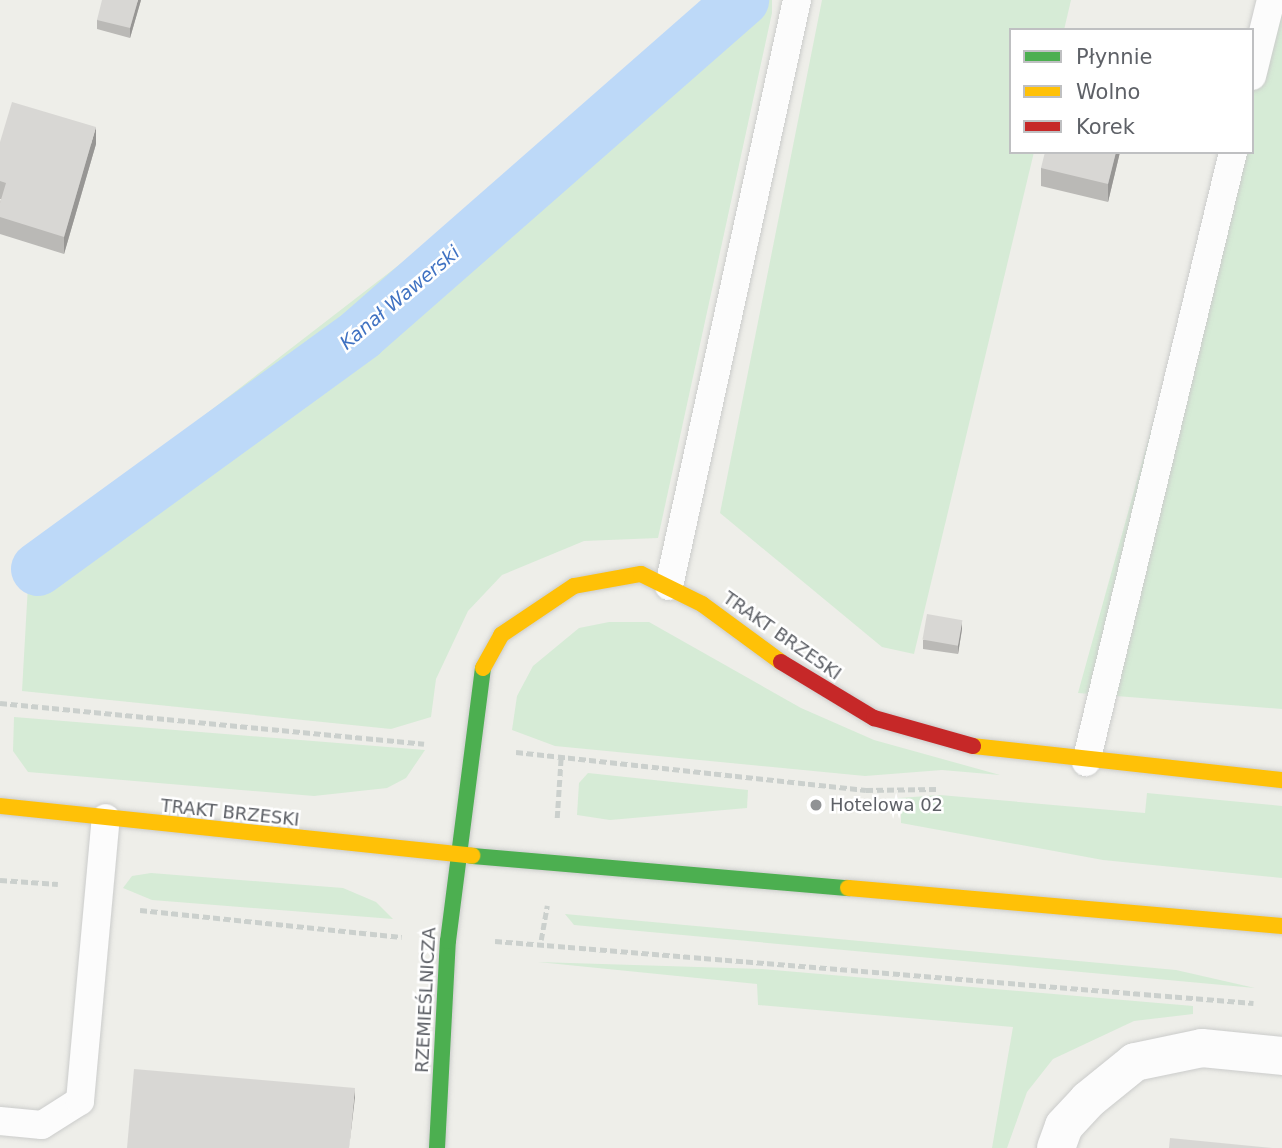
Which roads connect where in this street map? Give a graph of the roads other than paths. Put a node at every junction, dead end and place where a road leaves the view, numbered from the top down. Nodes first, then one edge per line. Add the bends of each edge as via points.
1 (797, 0) edge
2 (1271, 0) edge
3 (1254, 68) edge
4 (1233, 154) edge
5 (670, 586) junction
6 (1086, 762) junction
7 (1282, 780) edge
8 (0, 806) edge
9 (106, 818) junction
10 (456, 854) junction
11 (1282, 926) edge
12 (1282, 1056) edge
13 (0, 1121) edge
14 (437, 1148) edge
15 (1056, 1148) edge

1 - 5 lane
2 - 3 lane
4 - 6 lane
5 - 6 street, TRAKT BRZESKI via 812,684 874,718 956,744
5 - 10 street, TRAKT BRZESKI via 641,574 609,576 540,604 501,635 480,673
6 - 7 street, TRAKT BRZESKI
8 - 9 street, TRAKT BRZESKI
9 - 10 street, TRAKT BRZESKI
9 - 13 lane via 80,1101 42,1125
10 - 11 street, TRAKT BRZESKI
10 - 14 street, RZEMIEŚLNICZA
12 - 15 street via 1202,1048 1135,1062 1064,1126

